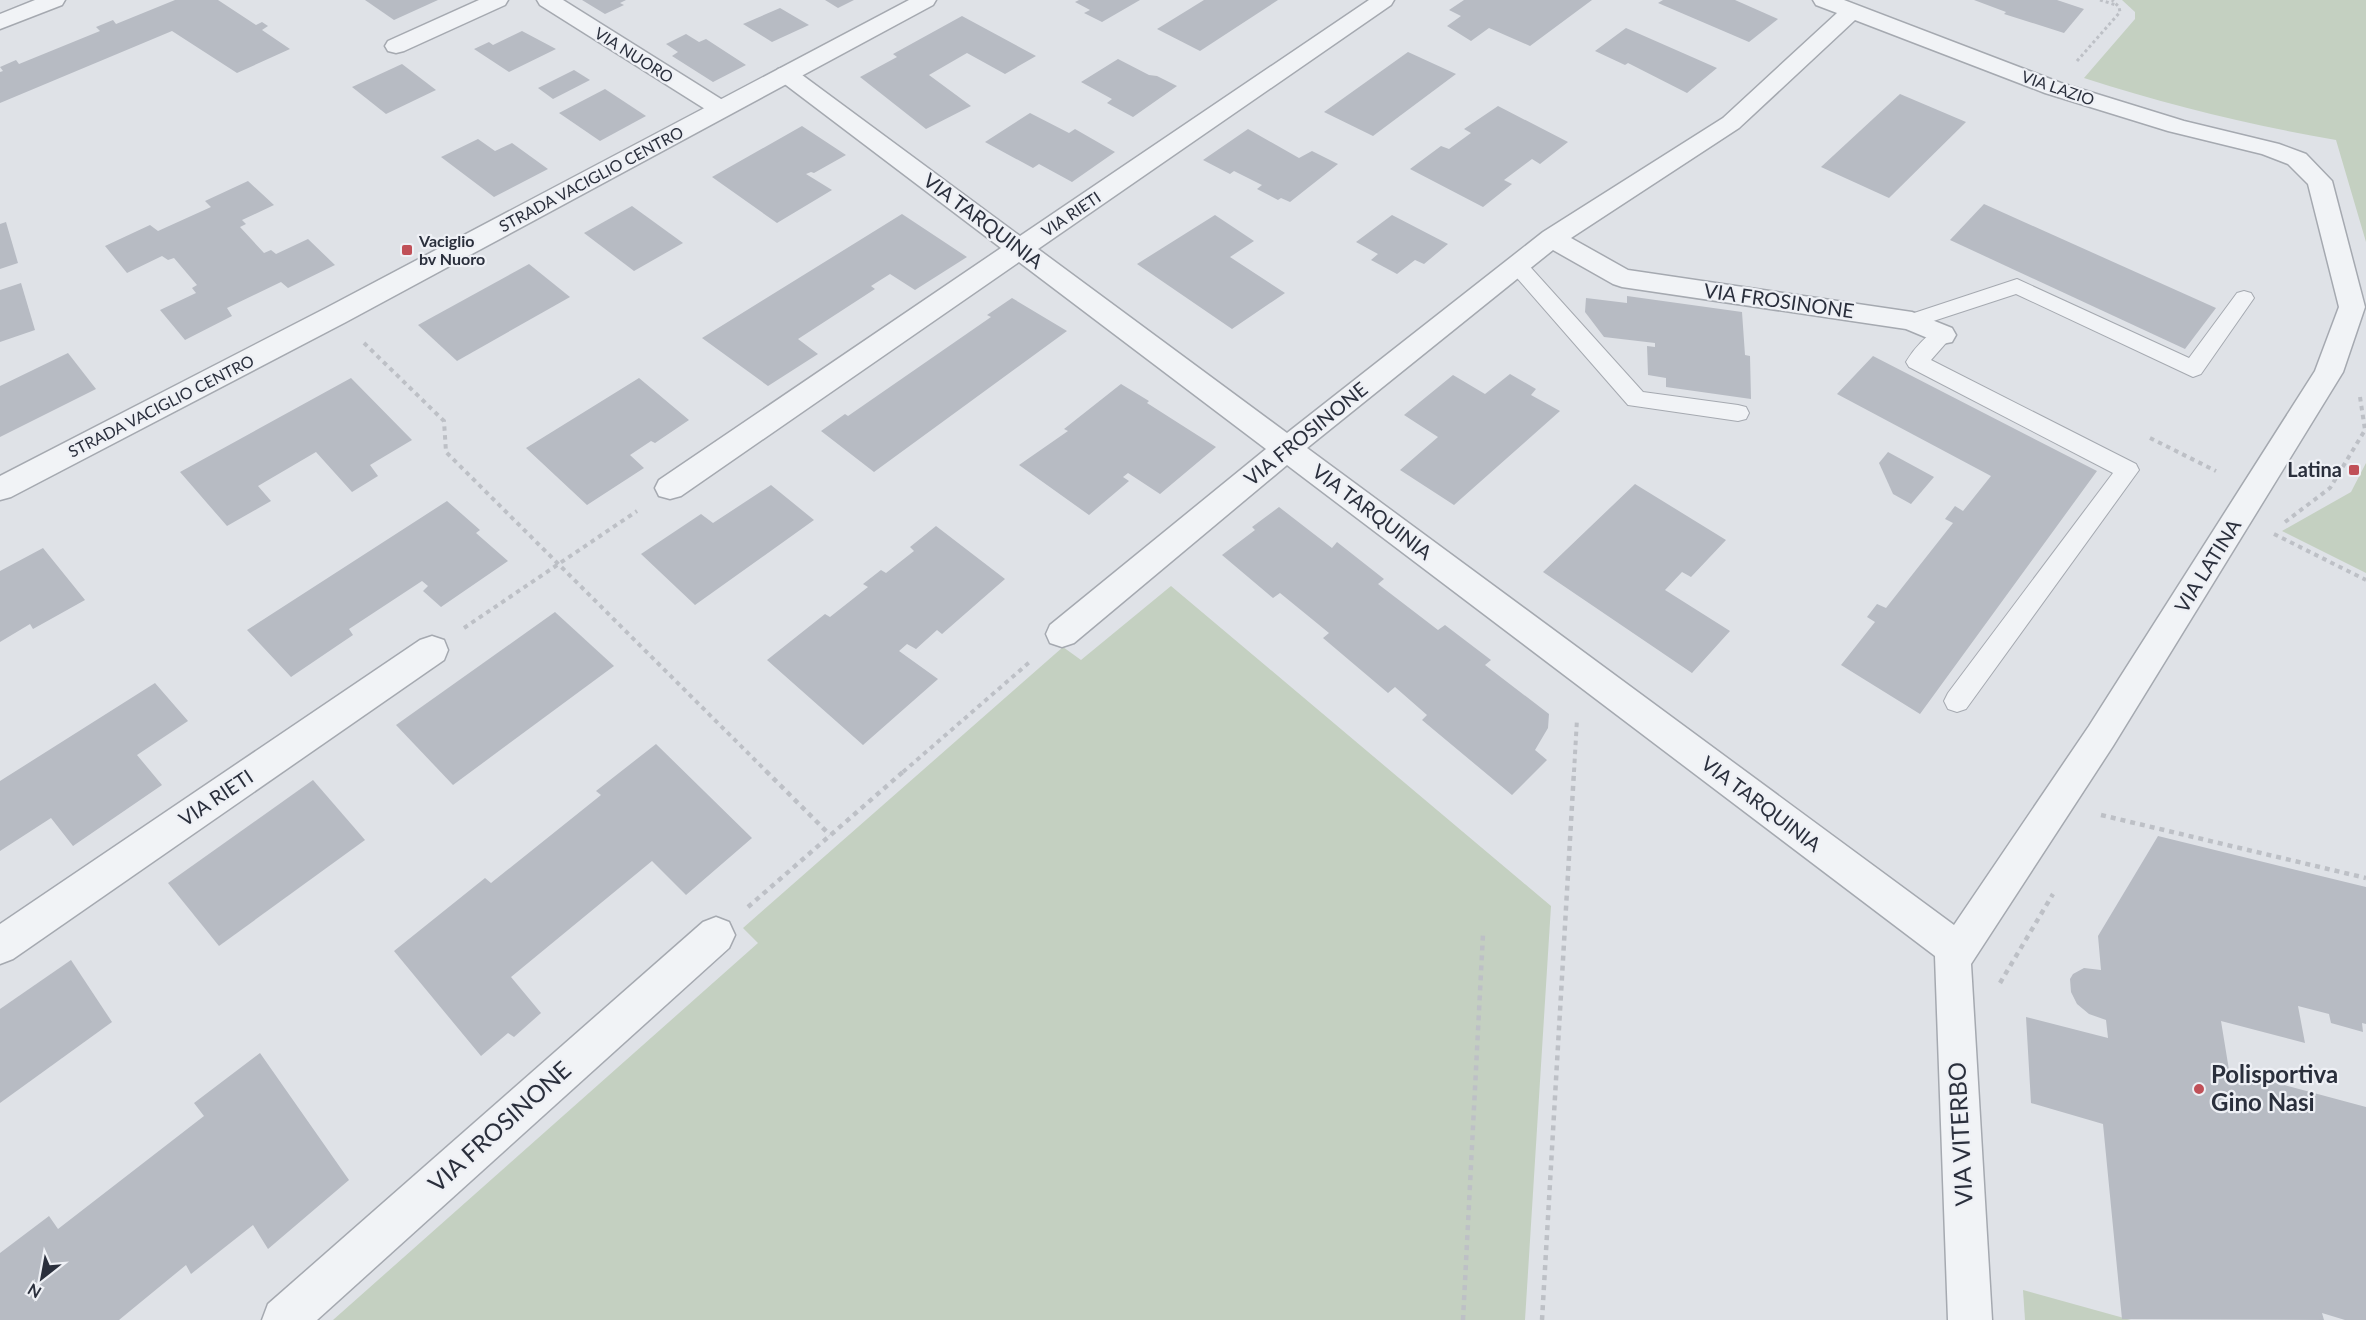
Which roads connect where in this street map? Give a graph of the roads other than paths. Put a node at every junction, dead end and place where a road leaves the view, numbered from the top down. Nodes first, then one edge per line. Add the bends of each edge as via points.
1 (54, 0) edge
2 (497, 0) edge
3 (548, 0) edge
4 (925, 0) edge
5 (1383, 0) edge
6 (1824, 0) edge
7 (1852, 11) junction
8 (0, 21) edge
9 (396, 46) dead end
10 (786, 74) junction
11 (721, 110) junction
12 (2297, 159) joint
13 (1552, 238) junction
14 (1020, 249) junction
15 (1517, 266) junction
16 (2244, 298) dead end
17 (1912, 321) junction
18 (1942, 335) joint
19 (1738, 413) dead end
20 (1287, 448) junction
21 (669, 488) road end
22 (0, 489) edge
23 (1062, 634) road end
24 (432, 650) road end
25 (1957, 701) dead end
26 (716, 935) road end
27 (0, 946) edge
28 (1958, 951) junction
29 (284, 1320) edge
30 (1970, 1320) edge

1 - 8 street
2 - 9 street
3 - 11 street, VIA NUORO
4 - 10 street, STRADA VACIGLIO CENTRO
5 - 14 street, VIA RIETI
6 - 7 street, VIA LAZIO
7 - 12 street, VIA LAZIO via 2053,88 2176,126 2270,148
7 - 13 street, VIA FROSINONE via 1731,123
10 - 11 street, STRADA VACIGLIO CENTRO
10 - 14 street, VIA TARQUINIA
11 - 22 street, STRADA VACIGLIO CENTRO
12 - 28 street, VIA LATINA via 2320,182 2352,307 2329,372 2101,736
13 - 15 street, VIA FROSINONE
13 - 17 street, VIA FROSINONE via 1622,278
14 - 20 street, VIA TARQUINIA
14 - 21 street, VIA RIETI
15 - 19 lane via 1636,399
15 - 20 street, VIA FROSINONE
16 - 17 lane via 2193,369 2017,286
17 - 18 street, VIA FROSINONE
18 - 25 lane via 1917,362 2128,470
20 - 23 street, VIA FROSINONE
20 - 28 street, VIA TARQUINIA
24 - 27 street, VIA RIETI
26 - 29 street, VIA FROSINONE
28 - 30 street, VIA VITERBO via 1952,960

